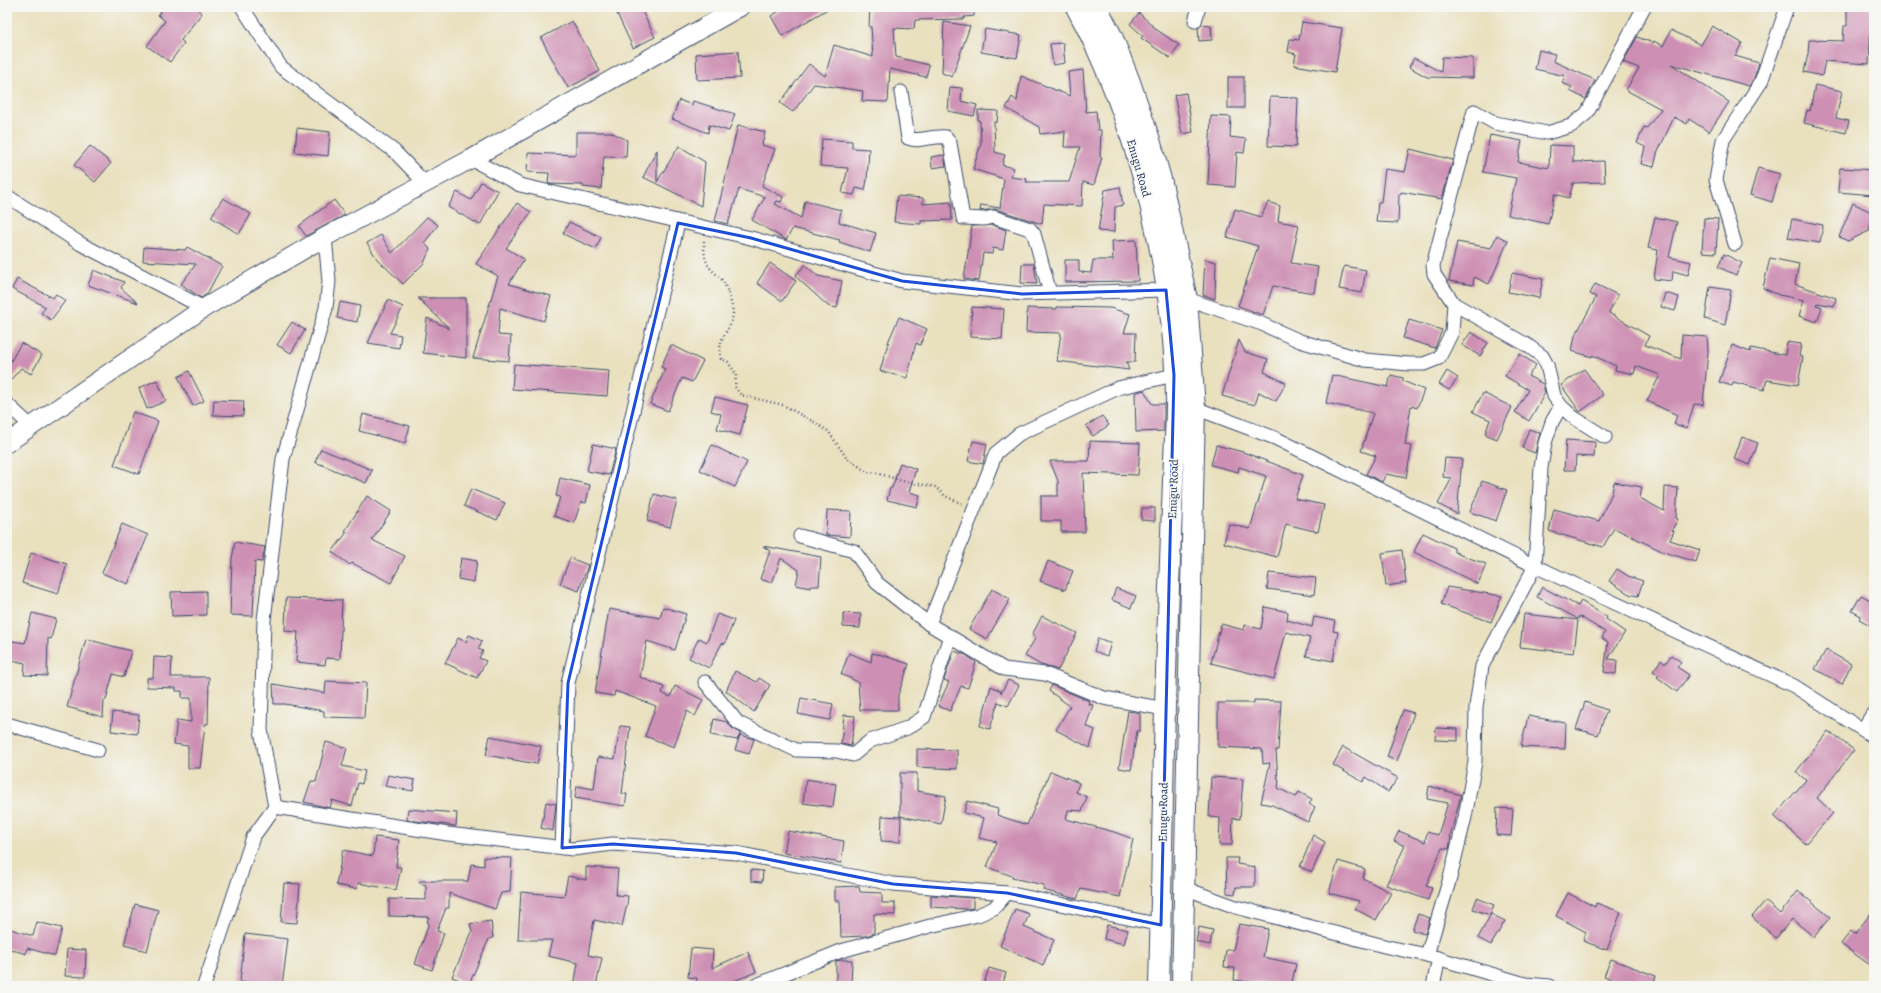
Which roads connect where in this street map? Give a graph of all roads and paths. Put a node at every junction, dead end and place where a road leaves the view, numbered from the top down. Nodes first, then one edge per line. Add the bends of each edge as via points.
1 (242, 7) edge
2 (740, 7) edge
3 (1076, 7) edge
4 (1097, 7) edge
5 (1199, 7) edge
6 (1644, 7) edge
7 (1787, 7) edge
8 (1195, 21) dead end
9 (901, 92) dead end
10 (471, 159) junction
11 (424, 183) junction
12 (7, 196) edge
13 (678, 222) junction
14 (704, 228) junction
15 (325, 237) junction
16 (1735, 244) dead end
17 (1166, 290) junction
18 (1050, 293) junction
19 (1187, 299) junction
20 (1454, 304) junction
21 (204, 308) junction
22 (1174, 375) junction
23 (7, 404) edge
24 (1561, 406) junction
25 (1195, 408) junction
26 (32, 427) junction
27 (1605, 437) dead end
28 (7, 443) edge
29 (973, 507) junction
30 (800, 536) dead end
31 (1535, 566) junction
32 (929, 624) junction
33 (950, 636) junction
34 (705, 682) dead end
35 (1165, 709) junction
36 (1874, 712) edge
37 (7, 724) edge
38 (1862, 729) junction
39 (1874, 737) edge
40 (98, 750) dead end
41 (275, 808) junction
42 (562, 848) junction
43 (1184, 888) junction
44 (1007, 893) junction
45 (1161, 925) junction
46 (1427, 955) junction
47 (1439, 958) junction
48 (204, 986) edge
49 (754, 986) edge
50 (1159, 986) edge
51 (1182, 986) edge
52 (1433, 986) edge
53 (1550, 986) edge

1 - 11 street via 281,67 394,151
2 - 10 street
3 - 17 main road, Enugu Road via 1095,42 1133,146 1154,222
4 - 19 main road via 1114,43 1150,140
5 - 8 street
6 - 20 street via 1587,113 1571,126 1547,134 1494,123 1474,111 1433,265 1434,274
7 - 16 street via 1761,82 1723,140 1716,180
9 - 18 street via 908,138 912,140 938,136 946,137 950,143 963,218 993,217 1030,229 1034,234
10 - 11 street
10 - 13 street via 520,185
11 - 15 street
12 - 21 street via 82,244
13 - 14 street
13 - 42 street via 568,683
14 - 18 street via 751,238 902,281 1022,294
14 - 29 path via 704,254 715,275 724,283 733,312 730,326 722,337 719,348 721,359 728,362 736,374 735,387 741,395 783,405 814,422 828,431 846,457 867,472 936,487 945,496
15 - 21 street
15 - 41 street via 329,281 326,308 283,459 264,620 261,730
17 - 18 street
17 - 22 main road, Enugu Road
19 - 20 street via 1262,324 1300,341 1365,360 1409,364 1424,364 1439,358 1452,332
19 - 25 main road
20 - 24 street via 1542,356 1547,365 1554,396
21 - 26 street
22 - 29 street via 1118,388 1019,434 996,453
22 - 35 main road, Enugu Road via 1176,402
23 - 26 street
24 - 27 street via 1573,417
24 - 31 street via 1552,422 1541,468
25 - 31 street via 1275,438
25 - 43 main road
26 - 28 street
29 - 32 street
30 - 32 street via 854,551 877,583
31 - 38 street via 1794,686
31 - 46 street via 1482,666 1476,707 1475,762 1465,817
32 - 33 street
33 - 34 street via 924,716 906,728 870,741 853,755 837,751 796,750 738,723
33 - 35 street via 1004,669 1045,674 1104,698
35 - 45 main road, Enugu Road
36 - 38 street
37 - 40 street
38 - 39 street
41 - 42 street
41 - 48 street via 253,837
42 - 44 street via 613,844 736,853 893,884
43 - 46 street via 1236,907
43 - 51 main road
44 - 45 street
44 - 49 street via 994,908 978,915 840,951
45 - 50 main road, Enugu Road
46 - 47 street
47 - 52 street
47 - 53 street via 1525,984

